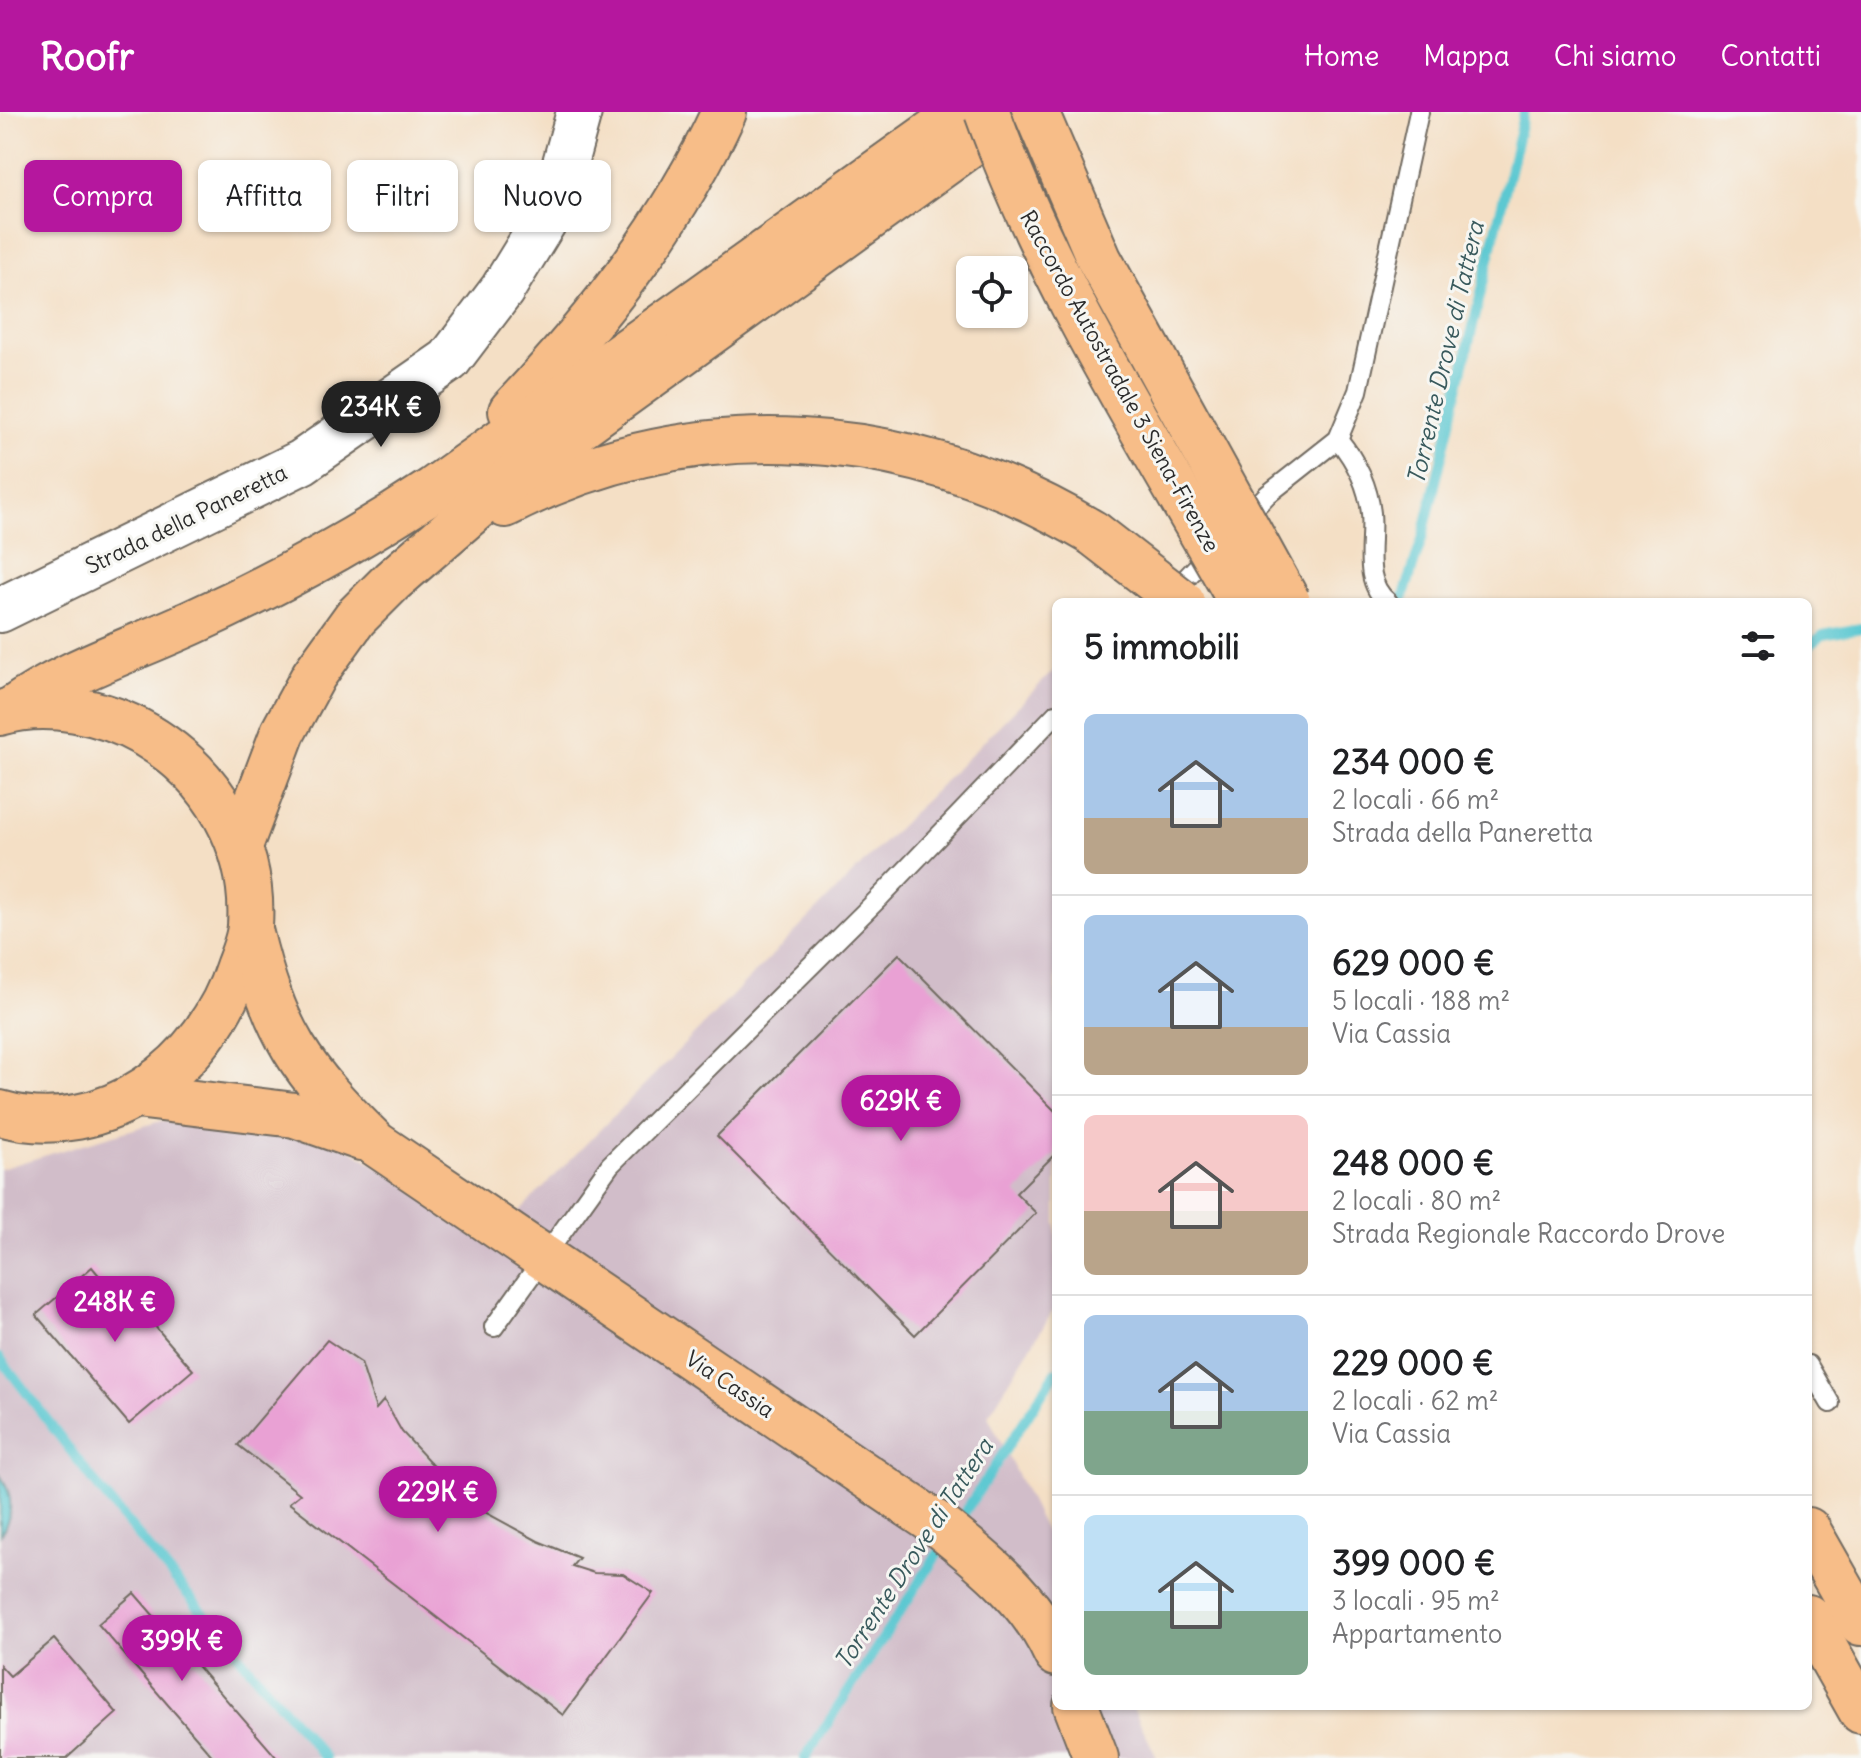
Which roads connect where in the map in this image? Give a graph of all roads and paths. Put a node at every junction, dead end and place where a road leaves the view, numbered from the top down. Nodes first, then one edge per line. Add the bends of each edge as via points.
1 (579, 112) edge
2 (724, 112) edge
3 (961, 112) edge
4 (987, 112) edge
5 (1016, 112) edge
6 (1036, 112) edge
7 (1419, 112) edge
8 (1338, 439) junction
9 (434, 489) junction
10 (446, 536) junction
11 (1167, 598) edge
12 (1177, 598) edge
13 (1239, 598) edge
14 (1286, 598) edge
15 (1384, 598) edge
16 (0, 610) edge
17 (5, 711) edge
18 (1052, 718) edge
19 (240, 846) junction
20 (250, 930) junction
21 (136, 1096) junction
22 (0, 1113) edge
23 (63, 1119) junction
24 (376, 1144) junction
25 (0, 1145) edge
26 (545, 1259) junction
27 (494, 1327) dead end
28 (1812, 1372) edge
29 (1830, 1403) dead end
30 (1812, 1537) edge
31 (1861, 1623) edge
32 (1812, 1624) edge
33 (1052, 1647) edge
34 (1078, 1710) edge
35 (1861, 1711) edge
36 (1096, 1758) edge

1 - 16 street, Strada della Paneretta via 553,207 502,290 449,360 302,462
2 - 9 main road via 673,208 616,292
3 - 9 main road
4 - 13 main road, Raccordo Autostradale 3 Siena-Firenze, bridge via 1061,283
5 - 10 main road via 520,470
6 - 14 main road, Raccordo Autostradale 3 Siena-Firenze, bridge via 1099,259
7 - 8 lane via 1358,391
8 - 11 lane via 1267,495
8 - 15 lane via 1357,462 1371,512 1370,567
9 - 17 main road via 283,580 52,683
10 - 12 main road, bridge via 593,468 694,446 763,438 853,444 941,463 1045,504 1093,533
10 - 19 main road via 371,601 321,665 283,732
17 - 19 main road, Via Cassia via 68,708 125,722 174,752 214,794
18 - 26 lane via 616,1159
19 - 20 main road, Via Cassia via 250,887
20 - 21 main road, Via Cassia via 229,998 196,1048
20 - 24 main road, Via Cassia via 284,1035 327,1096
21 - 23 main road, Via Cassia via 109,1109
21 - 24 main road, Via Cassia via 295,1115
22 - 23 main road, Via Cassia
23 - 25 main road
24 - 26 main road, Via Cassia
26 - 27 lane
26 - 33 main road, Via Cassia via 940,1526 1006,1582 1034,1613
28 - 29 lane
30 - 31 main road
32 - 35 main road
34 - 36 main road

